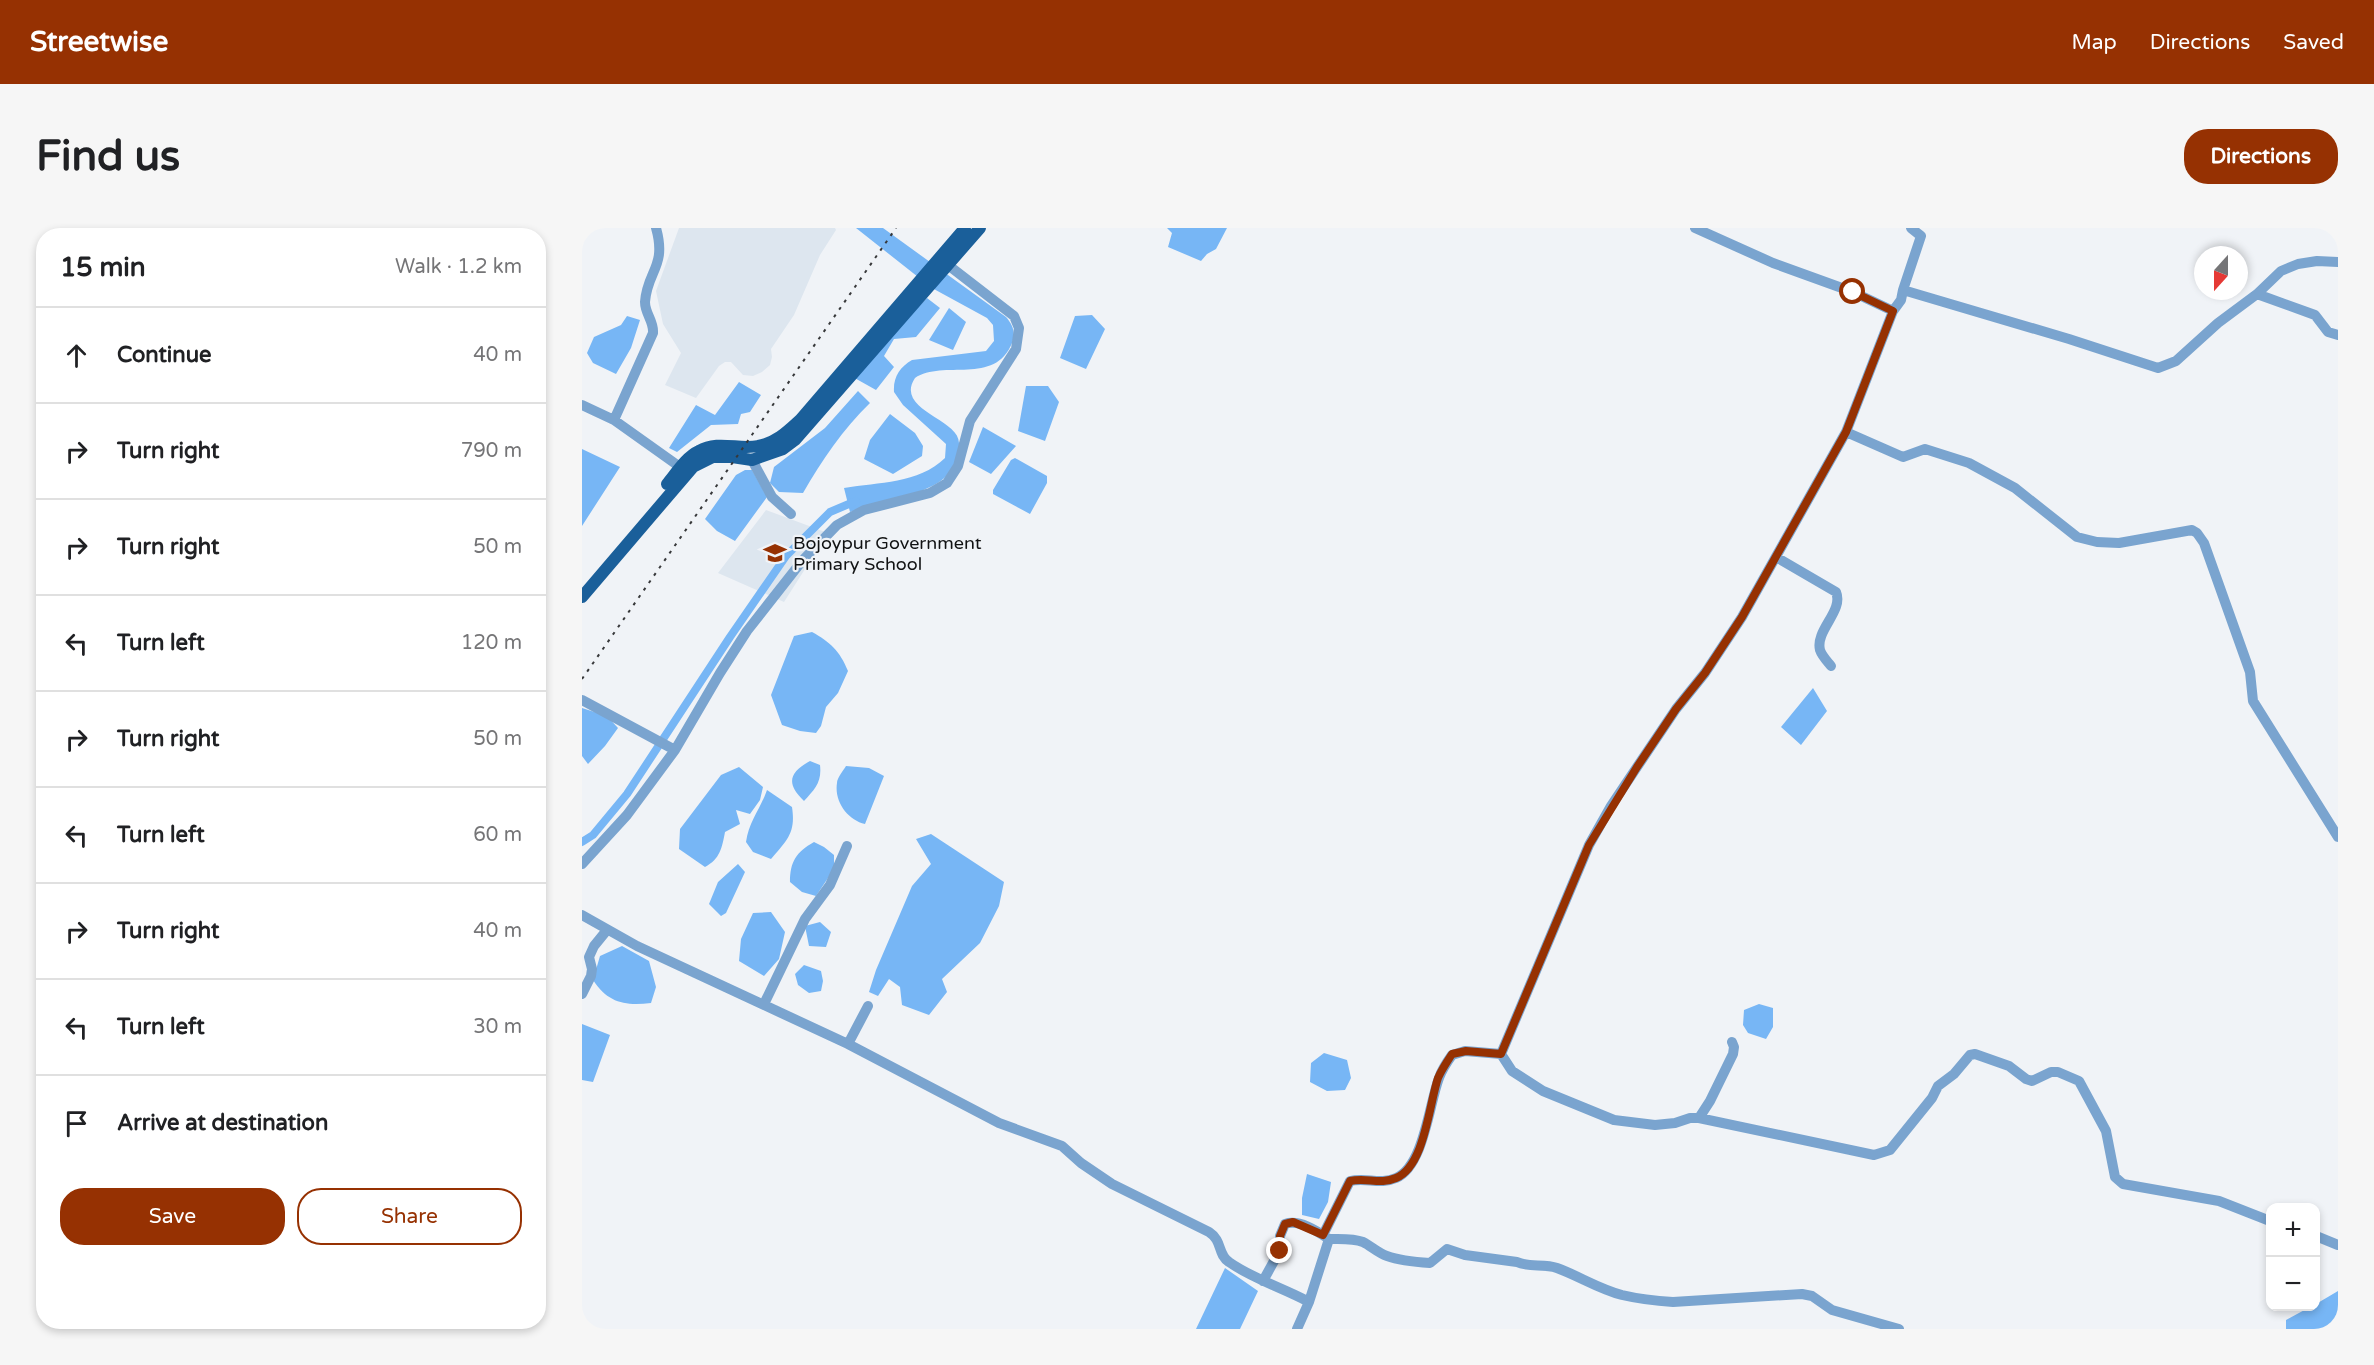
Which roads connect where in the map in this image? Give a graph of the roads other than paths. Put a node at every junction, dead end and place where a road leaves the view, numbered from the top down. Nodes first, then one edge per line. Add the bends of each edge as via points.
1 (656, 228) edge
2 (965, 228) edge
3 (980, 228) edge
4 (1695, 228) edge
5 (1911, 228) edge
6 (944, 261) junction
7 (2338, 262) edge
8 (1903, 290) junction
9 (2257, 294) junction
10 (1893, 311) junction
11 (2338, 335) edge
12 (860, 358) junction
13 (582, 405) edge
14 (614, 420) junction
15 (1846, 432) junction
16 (752, 460) junction
17 (680, 468) junction
18 (791, 514) dead end
19 (1776, 556) junction
20 (582, 586) edge
21 (582, 597) edge
22 (1831, 666) dead end
23 (582, 700) edge
24 (673, 750) junction
25 (2338, 837) edge
26 (847, 846) dead end
27 (582, 864) edge
28 (582, 915) edge
29 (607, 930) junction
30 (582, 994) edge
31 (764, 1004) junction
32 (868, 1006) dead end
33 (1732, 1042) dead end
34 (848, 1044) junction
35 (1501, 1054) junction
36 (1699, 1118) junction
37 (2266, 1219) edge
38 (1326, 1237) junction
39 (2320, 1238) edge
40 (2338, 1245) edge
41 (1263, 1281) junction
42 (1309, 1302) junction
43 (1297, 1329) edge
44 (1899, 1329) edge

1 - 14 street via 660,256 645,304 653,321 653,333
2 - 6 main road
3 - 6 main road
4 - 10 street
5 - 8 street via 1921,236
6 - 12 main road
6 - 24 street via 1014,316 1019,328 1016,349 970,421 958,466 947,483 930,493 864,510 837,525 801,561 747,631
7 - 9 street via 2298,264 2281,271
8 - 9 street via 2158,368 2176,361
8 - 10 street
9 - 11 street via 2315,315 2328,332
10 - 15 street
12 - 16 main road via 795,440 783,449
12 - 17 main road via 780,437 756,447 712,446 698,451
13 - 14 street
14 - 17 street
15 - 19 street
15 - 25 street via 1903,457 1925,449 1970,463 2015,488 2077,537 2119,543 2185,530 2197,533 2250,672 2253,701
16 - 18 street via 772,497
16 - 21 main road via 713,456 693,467
17 - 20 main road
19 - 22 street via 1836,592 1838,601 1820,648
19 - 35 street via 1742,617 1611,806 1589,845
23 - 24 street
24 - 27 street via 627,815
26 - 31 street via 830,885 805,919
28 - 29 street
29 - 30 street via 589,957 591,976
29 - 31 street
31 - 34 street
32 - 34 street
33 - 36 street via 1733,1054
34 - 41 street via 999,1123 1062,1146 1112,1184 1209,1232 1219,1241 1222,1256
35 - 36 street via 1512,1071 1543,1091 1614,1120 1655,1125
35 - 38 street via 1452,1054 1437,1081 1424,1135 1409,1167 1404,1174 1380,1183 1350,1181
36 - 37 street via 1881,1154 1890,1150 1938,1086 1975,1054 2009,1066 2032,1081 2051,1072 2079,1081 2106,1131 2115,1177 2123,1184 2219,1201
38 - 41 street via 1293,1222 1285,1224 1280,1251
38 - 42 street
38 - 44 street via 1358,1241 1382,1254 1409,1261 1430,1263 1447,1250 1522,1264 1536,1263 1556,1267 1622,1295 1653,1300 1802,1294 1832,1310
39 - 40 street
41 - 42 street
42 - 43 street

